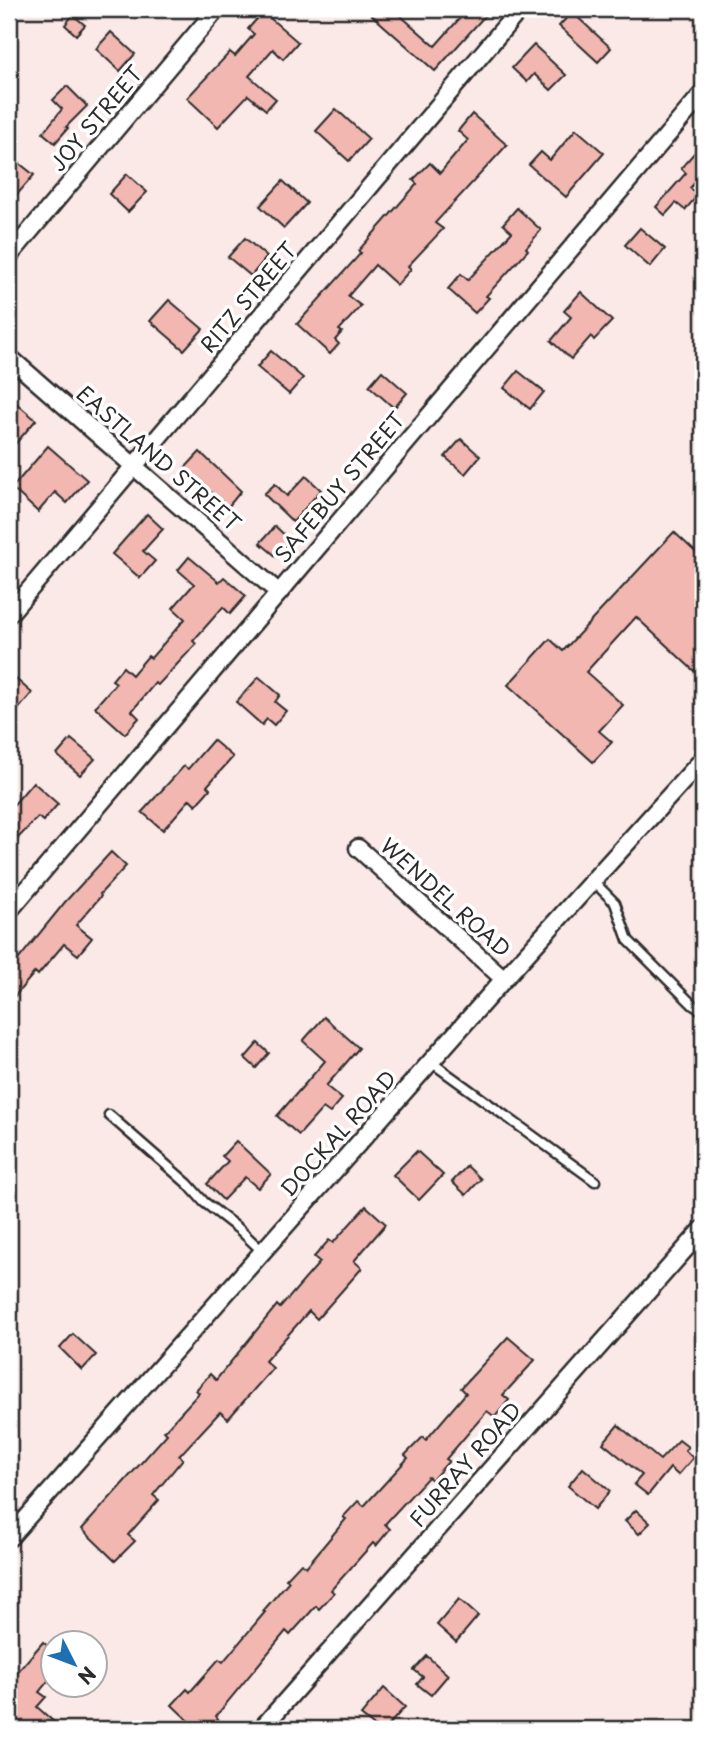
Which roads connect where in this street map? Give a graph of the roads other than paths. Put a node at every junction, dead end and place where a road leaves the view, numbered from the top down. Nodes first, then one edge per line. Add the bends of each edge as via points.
1 (217, 9) edge
2 (520, 9) edge
3 (703, 93) edge
4 (9, 256) edge
5 (9, 357) edge
6 (134, 468) junction
7 (279, 593) junction
8 (9, 614) edge
9 (703, 760) edge
10 (358, 848) dead end
11 (593, 881) junction
12 (9, 911) edge
13 (504, 979) junction
14 (703, 1011) edge
15 (431, 1062) junction
16 (109, 1115) dead end
17 (595, 1181) dead end
18 (703, 1229) edge
19 (262, 1252) junction
20 (9, 1538) edge
21 (261, 1729) edge

1 - 4 street, JOY STREET
2 - 6 street, RITZ STREET
3 - 7 street, SAFEBUY STREET
5 - 6 street, EASTLAND STREET
6 - 7 street, EASTLAND STREET
6 - 8 street, RITZ STREET
7 - 12 street, SAFEBUY STREET
9 - 11 street, DOCKAL ROAD
10 - 13 street, WENDEL ROAD
11 - 13 street, DOCKAL ROAD
11 - 14 lane via 615,903 628,940
13 - 15 street, DOCKAL ROAD
15 - 17 lane
15 - 19 street, DOCKAL ROAD
16 - 19 lane
18 - 21 street, FURRAY ROAD
19 - 20 street, DOCKAL ROAD

